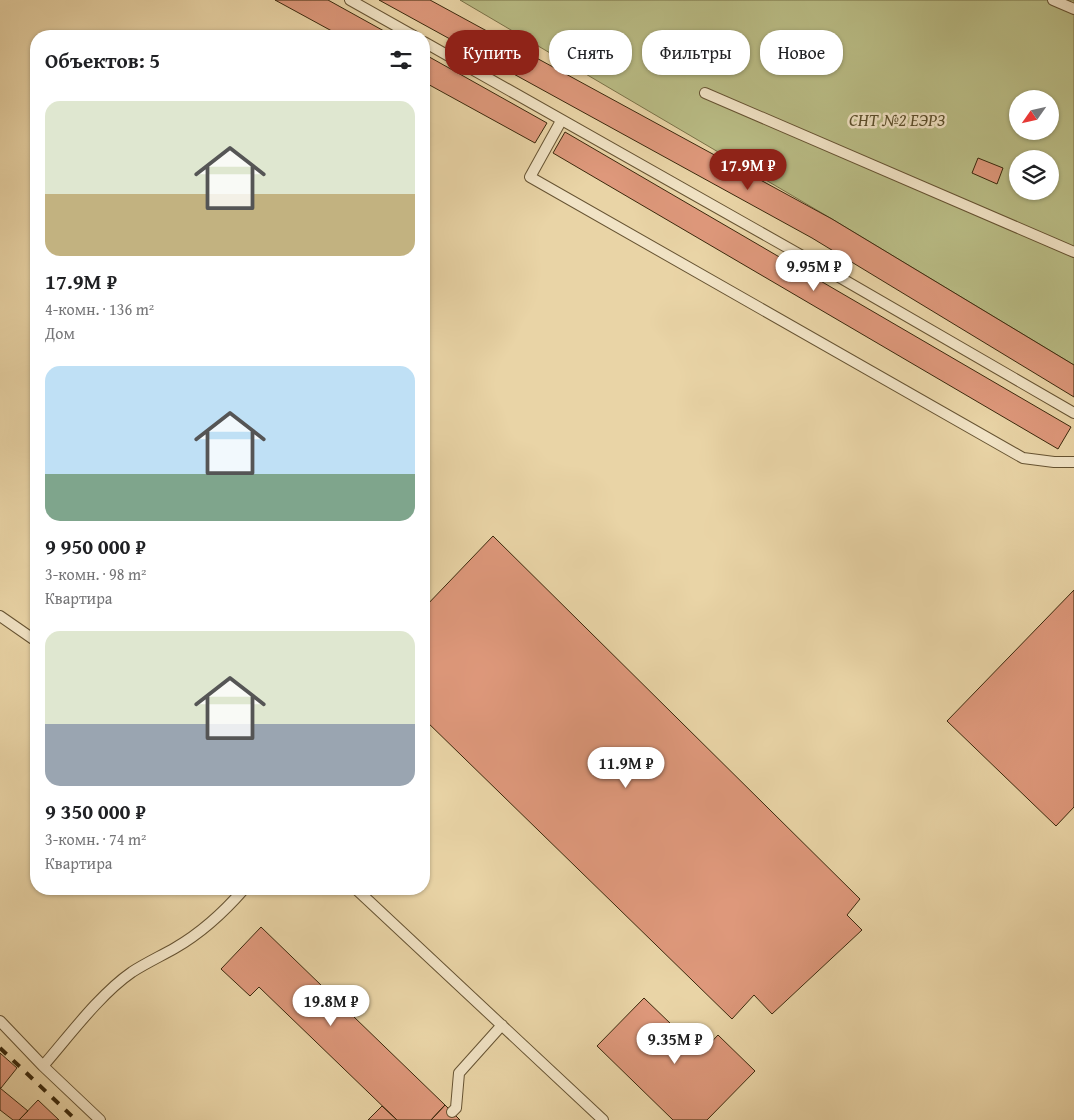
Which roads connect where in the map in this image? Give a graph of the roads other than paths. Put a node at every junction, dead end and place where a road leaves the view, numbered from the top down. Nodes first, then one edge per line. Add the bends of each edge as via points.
1 (350, 0) edge
2 (1053, 0) edge
3 (1074, 9) edge
4 (403, 30) edge
5 (430, 45) edge
6 (705, 93) dead end
7 (561, 121) junction
8 (1074, 252) edge
9 (1074, 413) edge
10 (1074, 462) edge
11 (0, 616) edge
12 (30, 637) edge
13 (239, 895) edge
14 (362, 895) edge
15 (0, 1021) edge
16 (502, 1025) junction
17 (43, 1066) junction
18 (452, 1112) dead end
19 (100, 1120) edge
20 (603, 1120) edge

1 - 4 lane
2 - 3 lane
5 - 7 lane
6 - 8 lane
7 - 9 lane
7 - 10 lane via 530,177 1022,458
11 - 12 lane
13 - 17 lane via 200,931 131,973 109,992
14 - 16 lane
15 - 17 lane
16 - 18 lane via 459,1072 456,1108
16 - 20 lane
17 - 19 lane

